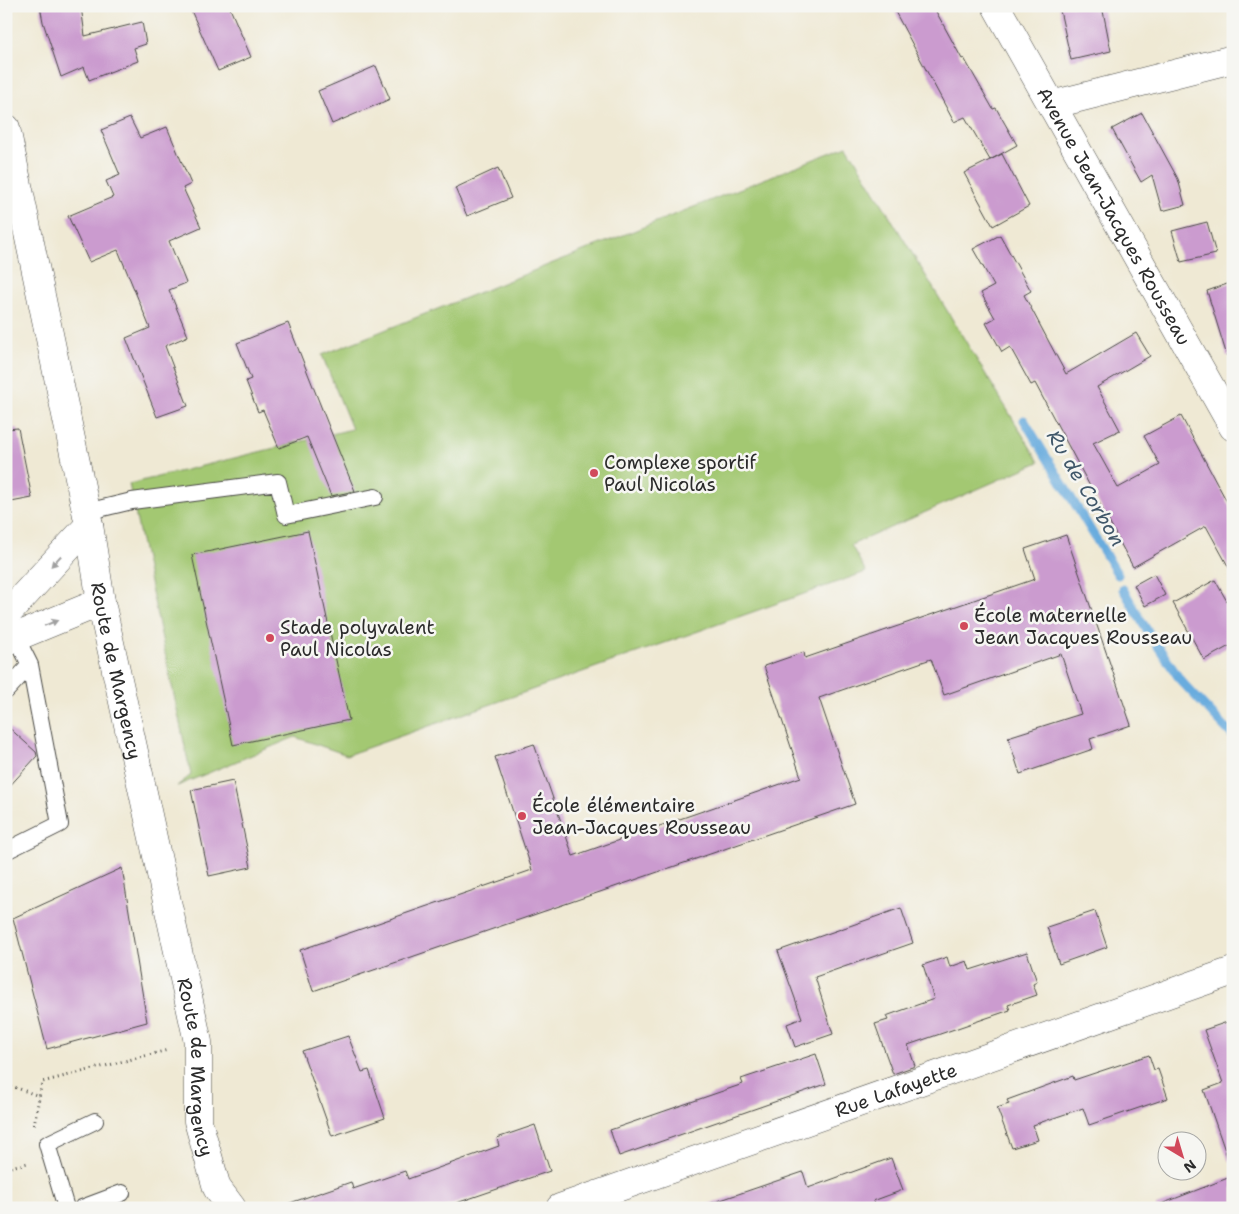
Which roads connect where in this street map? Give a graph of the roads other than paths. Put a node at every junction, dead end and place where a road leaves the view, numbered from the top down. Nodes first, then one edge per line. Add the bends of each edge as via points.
1 (996, 6) edge
2 (1233, 59) edge
3 (1051, 105) junction
4 (6, 128) edge
5 (6, 132) edge
6 (1233, 427) edge
7 (376, 497) dead end
8 (87, 519) junction
9 (101, 602) junction
10 (10, 631) edge
11 (30, 665) junction
12 (6, 691) edge
13 (6, 851) edge
14 (1233, 971) edge
15 (95, 1121) dead end
16 (122, 1193) dead end
17 (66, 1208) edge
18 (82, 1208) edge
19 (232, 1208) edge
20 (560, 1208) edge

1 - 3 street, Avenue Jean-Jacques Rousseau
2 - 3 street
3 - 6 street, Avenue Jean-Jacques Rousseau
4 - 5 street, Route de Margency
5 - 8 street, Route de Margency
7 - 8 lane via 286,515 278,482 132,501
8 - 9 street, Route de Margency
8 -> 10 street
10 -> 9 street
9 - 19 street, Route de Margency via 198,1042 198,1121 217,1188
10 - 11 lane
11 - 12 lane
11 - 13 lane via 60,824
14 - 20 street, Rue Lafayette
15 - 17 lane via 47,1144
16 - 18 lane

